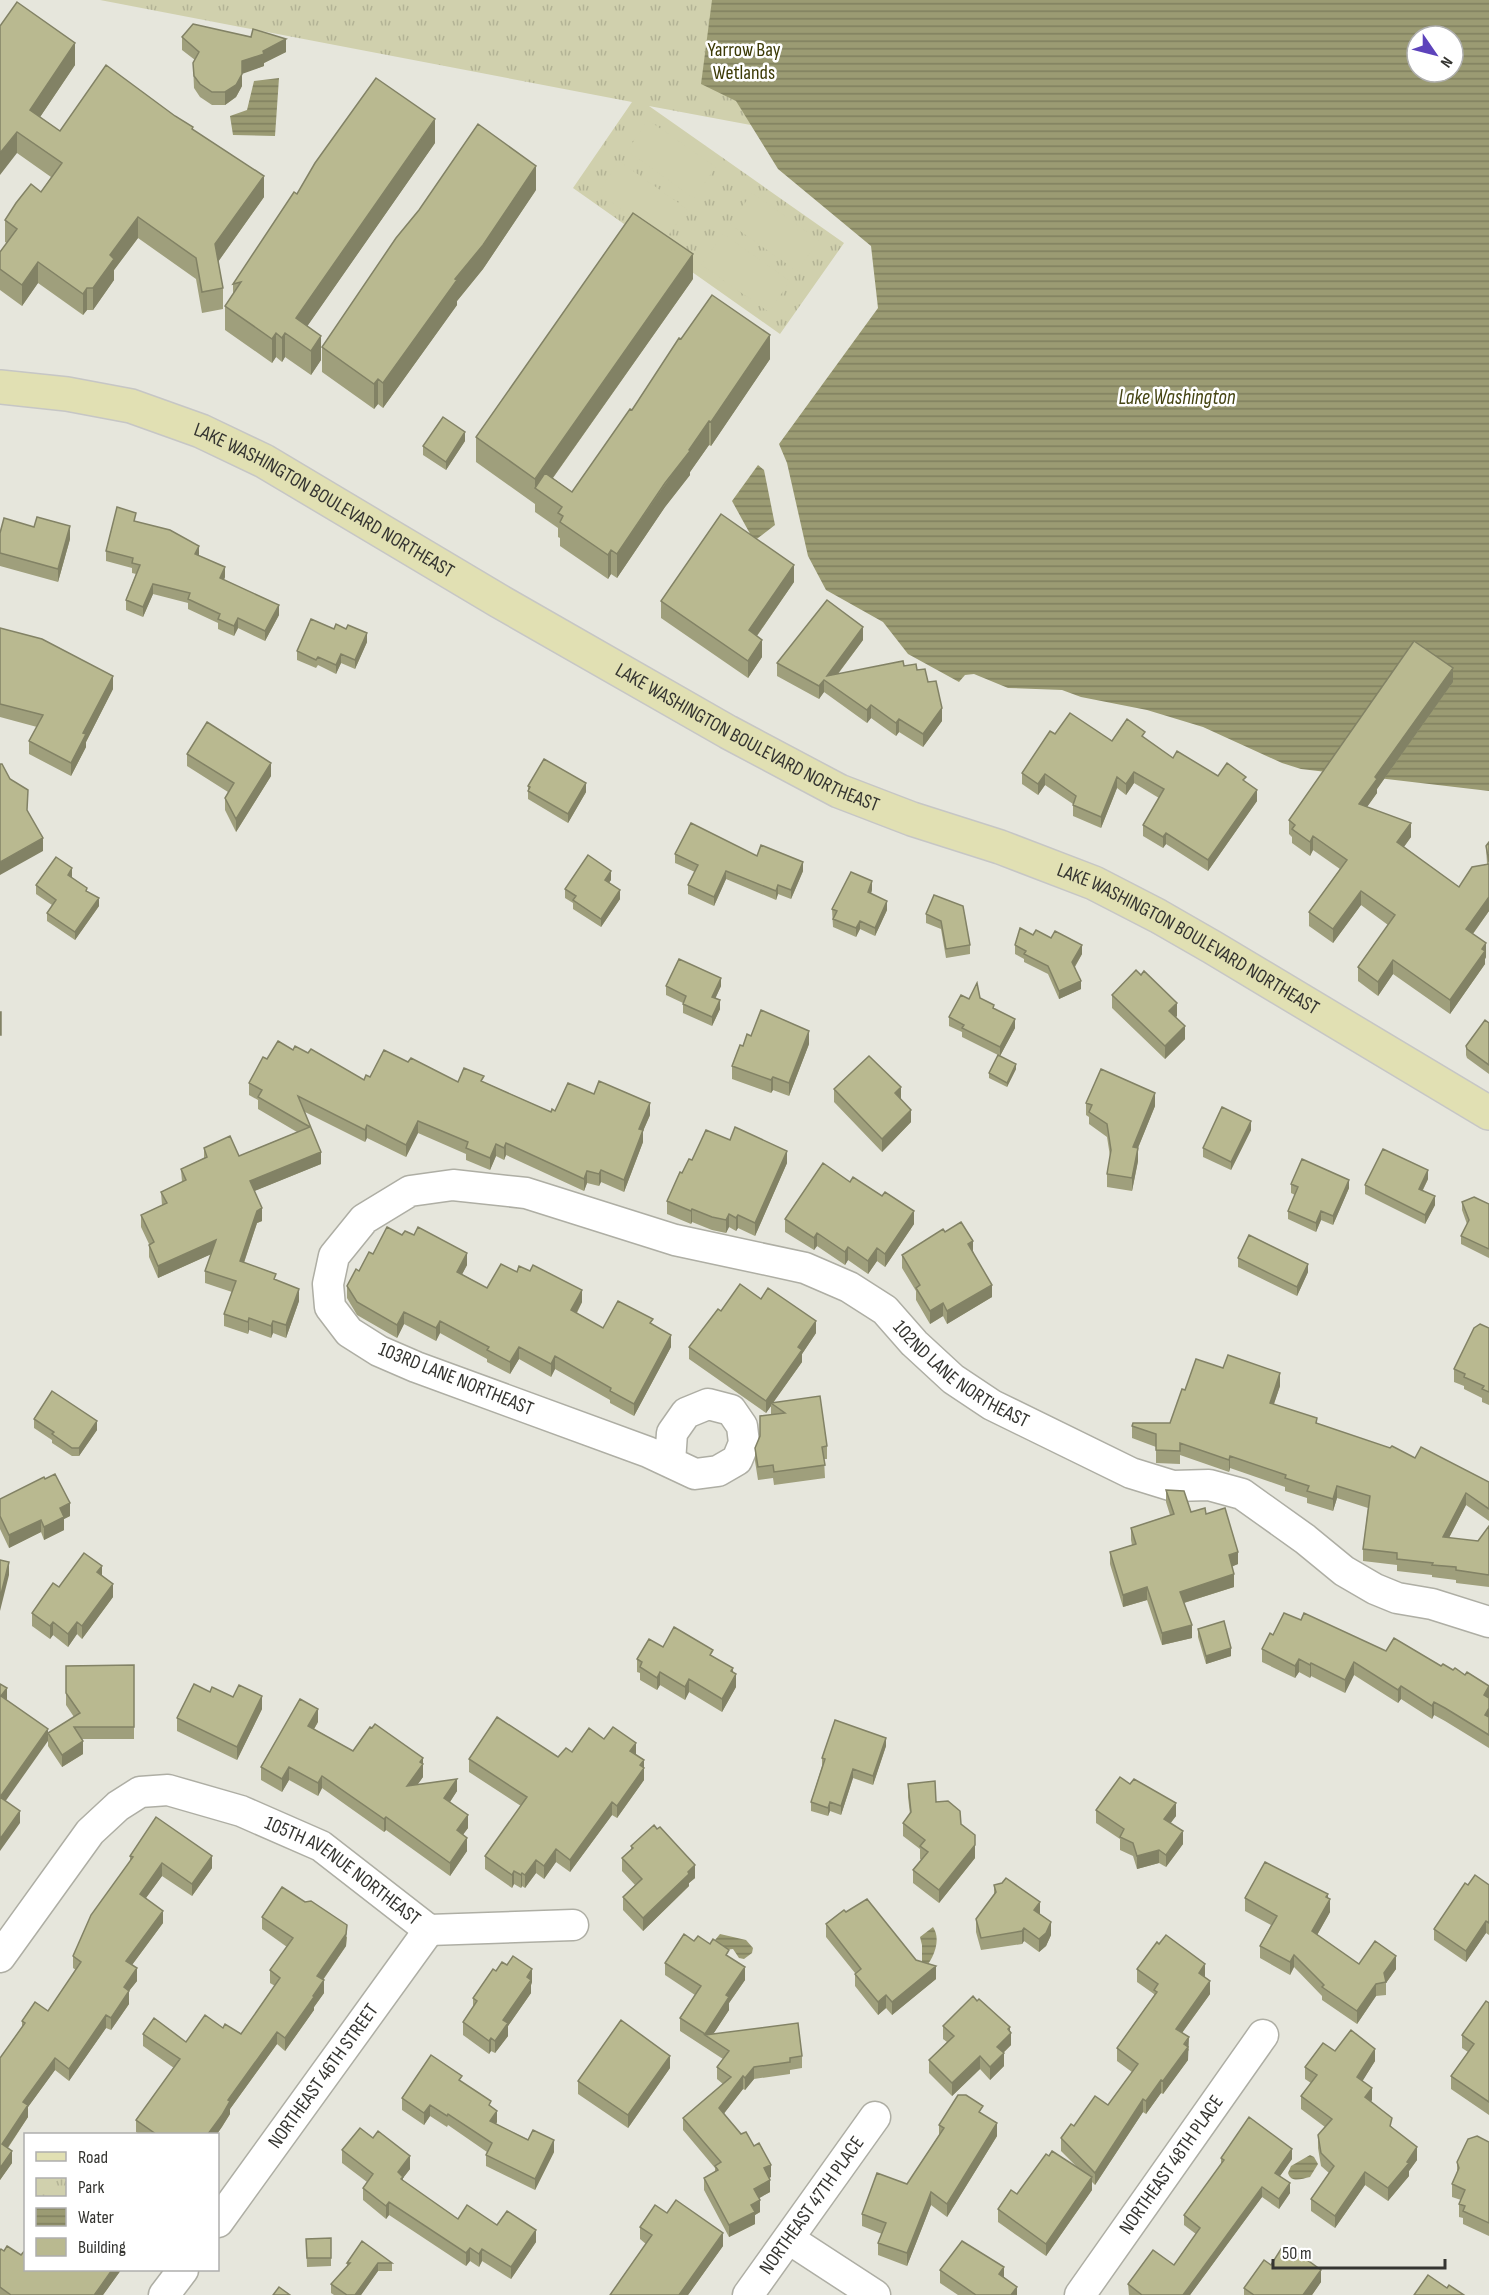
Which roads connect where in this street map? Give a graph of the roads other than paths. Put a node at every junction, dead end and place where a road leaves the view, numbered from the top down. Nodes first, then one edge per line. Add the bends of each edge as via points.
1 (0, 387) edge
2 (1489, 1113) edge
3 (410, 1191) joint
4 (670, 1462) dead end
5 (1489, 1622) edge
6 (573, 1925) dead end
7 (429, 1930) junction
8 (0, 1958) edge
9 (1263, 2035) dead end
10 (875, 2117) dead end
11 (219, 2221) edge
12 (789, 2239) junction
13 (182, 2271) edge
14 (164, 2295) edge
15 (748, 2295) edge
16 (875, 2295) edge
17 (1080, 2295) edge

1 - 2 main road, LAKE WASHINGTON BOULEVARD NORTHEAST via 131,406 201,431 264,461 728,732 839,791 1094,883 1212,947
3 - 4 street, 103RD LANE NORTHEAST via 364,1219 334,1257 328,1284 330,1307 349,1332 416,1367
3 - 5 street, 102ND LANE NORTHEAST via 453,1185 526,1193 675,1240 805,1268 849,1287 885,1310 953,1380 992,1405 1131,1473 1173,1486 1209,1485 1242,1494 1344,1571 1375,1589
6 - 7 street, 105TH AVENUE NORTHEAST
7 - 8 street, 105TH AVENUE NORTHEAST via 321,1846 241,1811 168,1790 140,1792 118,1806 90,1833
7 - 11 street, NORTHEAST 46TH STREET
9 - 17 street, NORTHEAST 48TH PLACE
10 - 12 street, NORTHEAST 47TH PLACE
12 - 15 street, NORTHEAST 47TH PLACE
12 - 16 street
13 - 14 street

